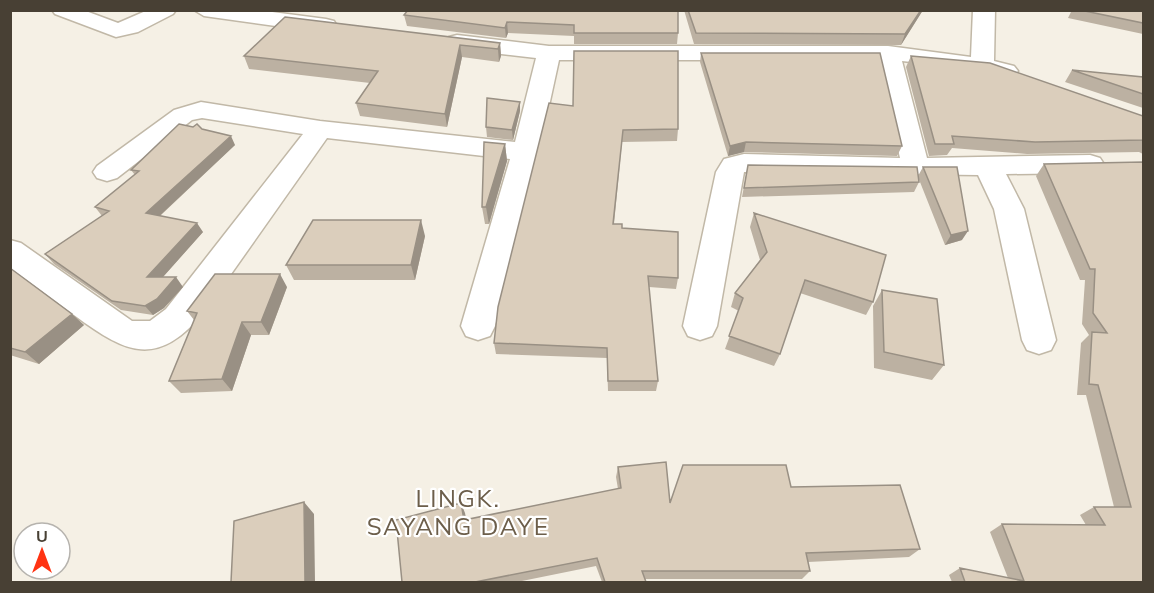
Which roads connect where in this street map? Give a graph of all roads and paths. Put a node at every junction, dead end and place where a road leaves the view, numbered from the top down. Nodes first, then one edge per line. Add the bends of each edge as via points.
1 (62, 10) edge
2 (166, 10) edge
3 (204, 10) edge
4 (984, 10) edge
5 (342, 28) edge
6 (434, 39) edge
7 (549, 53) junction
8 (888, 53) junction
9 (982, 64) junction
10 (1030, 80) edge
11 (320, 129) junction
12 (526, 152) junction
13 (1116, 163) edge
14 (988, 166) junction
15 (916, 167) junction
16 (107, 172) dead end
17 (10, 251) edge
18 (478, 326) dead end
19 (700, 326) dead end
20 (1039, 340) dead end

1 - 2 street via 120,30
3 - 5 street
4 - 9 street
6 - 7 street
7 - 8 street
7 - 12 street
8 - 9 street
8 - 15 street
9 - 10 street
11 - 12 street
11 - 16 street via 220,111 193,112 183,115
11 - 17 street via 193,302 173,326 153,336 122,332
12 - 18 street
13 - 14 street
14 - 15 street
14 - 20 street via 1009,209
15 - 19 street via 734,165

